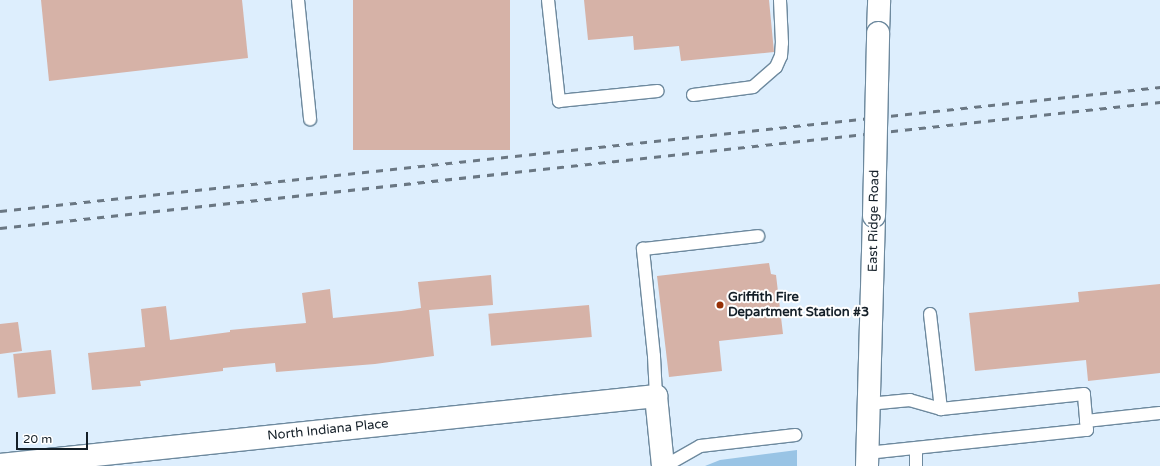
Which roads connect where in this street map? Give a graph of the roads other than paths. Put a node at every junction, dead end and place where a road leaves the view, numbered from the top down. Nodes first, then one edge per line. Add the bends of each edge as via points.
1 (298, 0) edge
2 (548, 0) edge
3 (780, 0) edge
4 (879, 0) edge
5 (658, 91) dead end
6 (694, 95) dead end
7 (310, 119) dead end
8 (758, 236) dead end
9 (930, 314) dead end
10 (656, 396) junction
11 (868, 404) junction
12 (941, 409) junction
13 (1160, 413) edge
14 (1086, 420) junction
15 (795, 435) dead end
16 (916, 448) junction
17 (867, 460) edge
18 (0, 465) edge
19 (664, 466) edge
20 (916, 466) edge

1 - 7 lane
2 - 5 lane via 559,101
3 - 6 lane via 782,43 781,56 776,67 753,87
4 - 11 street, East Ridge Road, bridge
8 - 10 lane via 643,248
9 - 12 lane
10 - 18 street, North Indiana Place
10 - 19 street
11 - 12 lane via 910,400
11 - 17 street, East Ridge Road
12 - 14 lane via 1084,394
13 - 14 lane
14 - 16 lane via 1087,430
15 - 19 lane via 700,446
16 - 17 lane
16 - 20 lane

